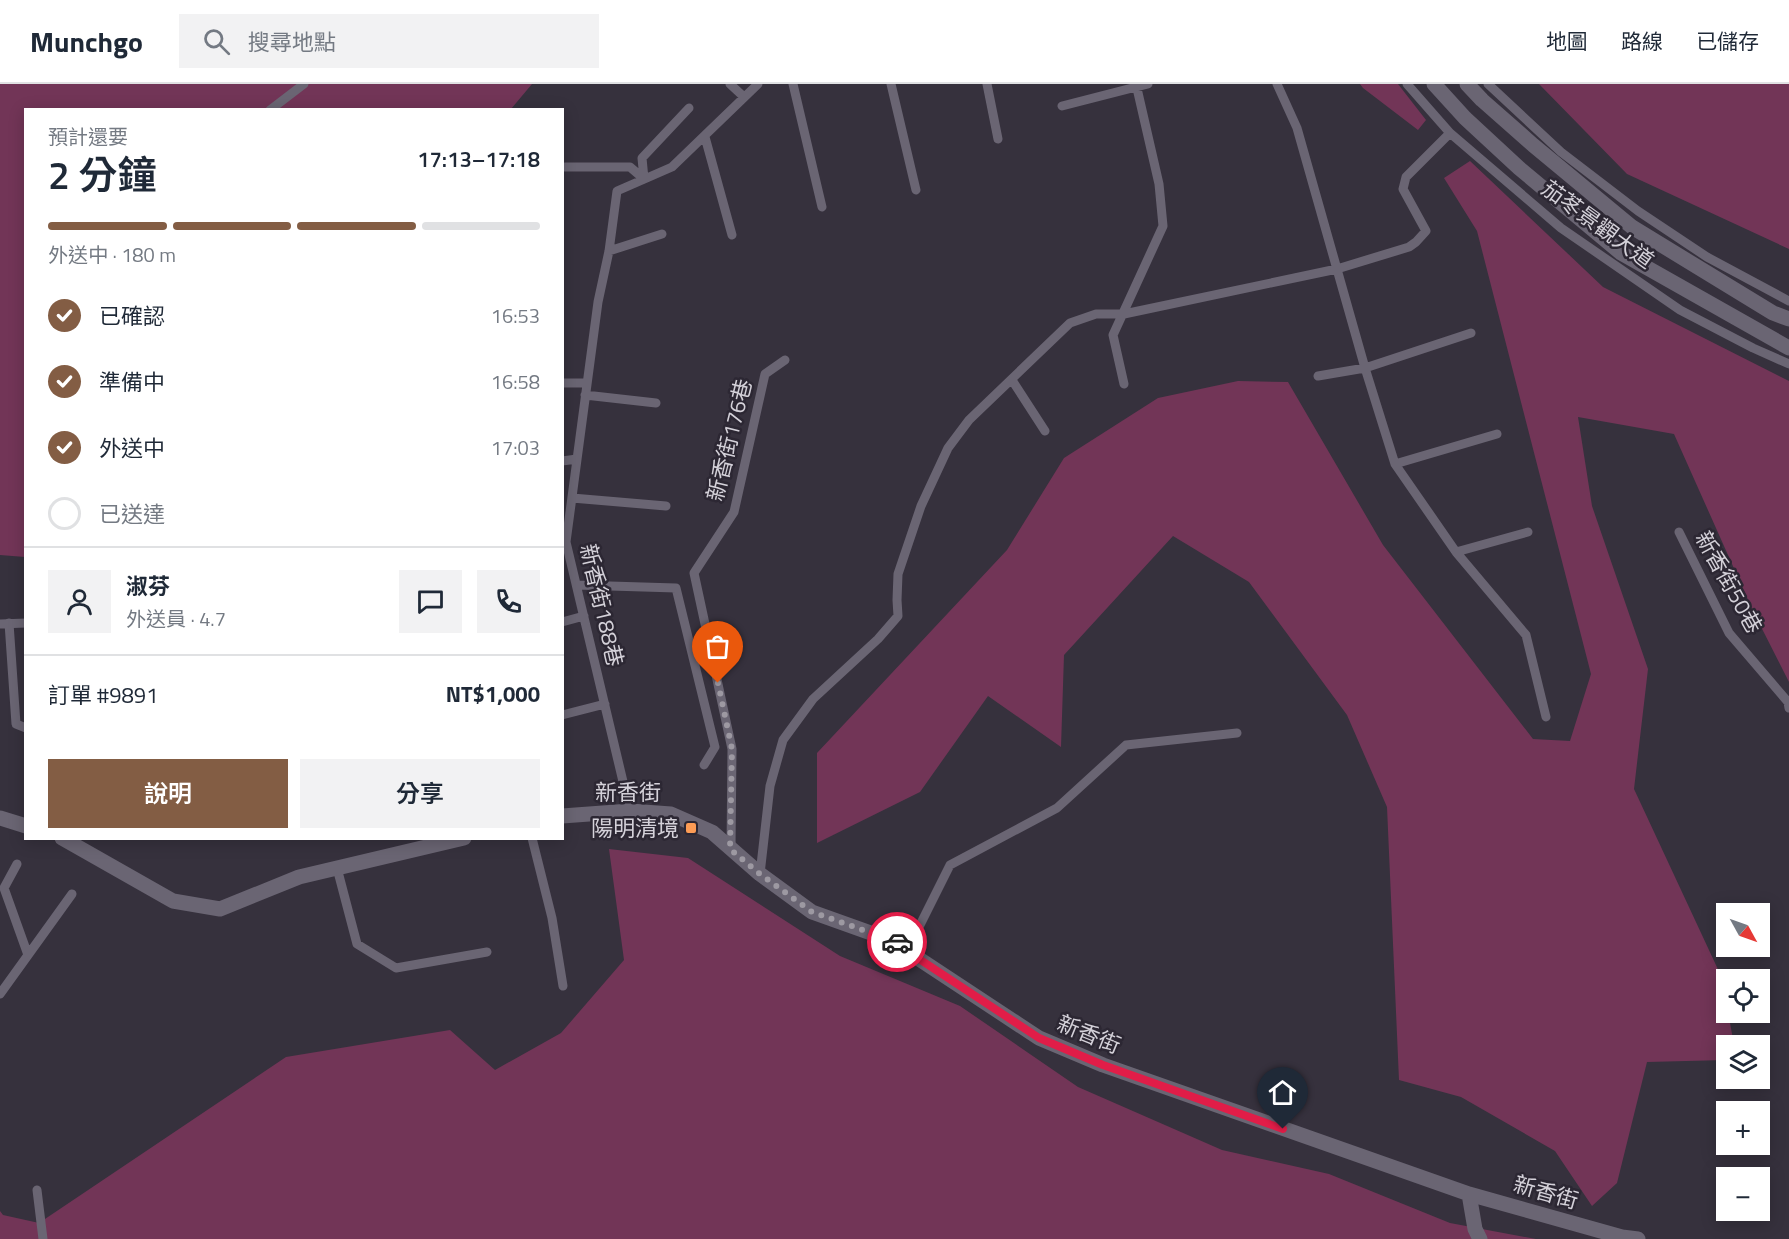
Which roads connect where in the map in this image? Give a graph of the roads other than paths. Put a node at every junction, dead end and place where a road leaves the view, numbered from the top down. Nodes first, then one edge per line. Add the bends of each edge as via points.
1 (304, 84) edge
2 (729, 84) edge
3 (758, 84) edge
4 (793, 84) edge
5 (891, 84) edge
6 (987, 84) edge
7 (1148, 84) edge
8 (1277, 84) edge
9 (1407, 84) edge
10 (1434, 84) edge
11 (1467, 84) edge
12 (1488, 84) edge
13 (1136, 85) edge
14 (744, 97) junction
15 (1062, 106) dead end
16 (273, 108) edge
17 (689, 108) dead end
18 (1450, 133) junction
19 (705, 137) junction
20 (998, 139) dead end
21 (565, 167) dead end
22 (644, 179) junction
23 (916, 190) dead end
24 (822, 207) dead end
25 (662, 234) dead end
26 (732, 235) dead end
27 (609, 251) junction
28 (1337, 269) junction
29 (1789, 301) edge
30 (1124, 314) junction
31 (1789, 319) edge
32 (1471, 333) dead end
33 (1789, 348) edge
34 (784, 360) dead end
35 (1789, 364) edge
36 (1365, 368) junction
37 (1318, 376) dead end
38 (1012, 380) junction
39 (564, 383) edge
40 (586, 383) junction
41 (1124, 384) dead end
42 (585, 395) junction
43 (656, 403) dead end
44 (1044, 431) dead end
45 (1497, 434) dead end
46 (577, 459) junction
47 (564, 461) edge
48 (1395, 464) junction
49 (572, 498) junction
50 (666, 506) dead end
51 (1528, 532) dead end
52 (1679, 532) dead end
53 (564, 543) edge
54 (1456, 552) junction
55 (577, 585) junction
56 (584, 616) junction
57 (564, 621) edge
58 (4, 623) edge
59 (24, 623) edge
60 (605, 704) junction
61 (1789, 708) edge
62 (564, 714) edge
63 (1546, 717) dead end
64 (24, 727) edge
65 (1237, 733) dead end
66 (704, 765) dead end
67 (630, 811) junction
68 (564, 816) edge
69 (0, 818) edge
70 (24, 825) edge
71 (66, 840) edge
72 (456, 840) edge
73 (532, 840) edge
74 (730, 849) junction
75 (17, 864) dead end
76 (337, 868) junction
77 (760, 874) junction
78 (72, 894) dead end
79 (907, 951) junction
80 (487, 952) dead end
81 (28, 955) junction
82 (563, 986) dead end
83 (0, 994) edge
84 (37, 1190) dead end
85 (1469, 1194) junction
86 (44, 1239) edge
87 (1480, 1239) edge
88 (1638, 1239) edge

1 - 16 lane
2 - 14 lane
3 - 14 lane, 新香街188巷
4 - 24 lane
5 - 23 lane
6 - 20 lane
7 - 13 lane
8 - 28 lane via 1297,128
9 - 18 lane, 茄苳景觀大道
10 - 33 street, 茄苳景觀大道 via 1519,168 1621,253
11 - 31 street, 茄苳景觀大道 via 1533,146 1632,227
12 - 29 lane, 茄苳景觀大道 via 1561,152 1638,211 1707,257
13 - 15 lane
13 - 30 lane via 1159,184 1163,226
14 - 19 lane, 新香街188巷
17 - 22 lane via 642,158
18 - 28 lane via 1406,177 1403,189 1426,231 1409,247
18 - 35 lane, 茄苳景觀大道 via 1561,228 1615,266 1680,310
19 - 22 lane, 新香街188巷 via 672,167
19 - 26 lane
21 - 22 lane via 630,167
22 - 27 lane, 新香街188巷 via 617,191
25 - 27 lane
27 - 40 lane, 新香街188巷
28 - 30 lane
28 - 36 lane
30 - 38 lane via 1096,314 1070,323
30 - 41 lane via 1113,334
32 - 36 lane
34 - 74 lane, 新香街176巷 via 765,374 734,512 694,573 732,749
36 - 37 lane
36 - 48 lane
38 - 44 lane
38 - 77 lane via 969,420 948,448 921,506 898,574 898,616 813,699 783,740 770,786
39 - 40 lane
40 - 42 lane, 新香街188巷
42 - 43 lane
42 - 46 lane, 新香街188巷
45 - 48 lane
46 - 47 lane
46 - 49 lane, 新香街188巷
48 - 54 lane
49 - 50 lane
49 - 53 lane, 新香街188巷
51 - 54 lane
52 - 61 lane, 新香街50巷 via 1729,633
53 - 55 lane, 新香街188巷
54 - 63 lane via 1526,634
55 - 56 lane, 新香街188巷
55 - 66 lane via 676,588 716,747
56 - 57 lane
56 - 60 lane, 新香街188巷
58 - 59 lane
58 - 64 lane via 16,724
60 - 62 lane
60 - 67 lane, 新香街188巷
65 - 79 lane via 1126,745 1058,808 950,866
67 - 68 street, 新香街
67 - 74 street, 新香街 via 671,814 712,832
69 - 70 street
71 - 76 street via 173,901 220,909 298,877
72 - 76 street
73 - 82 lane via 552,918
74 - 77 street, 新香街
75 - 81 lane via 4,888
76 - 80 lane via 357,944 396,968
77 - 79 street, 新香街 via 812,912 896,942
78 - 81 lane
79 - 85 street, 新香街 via 1039,1038 1103,1065
81 - 83 lane
84 - 86 lane
85 - 87 street
85 - 88 street, 新香街

